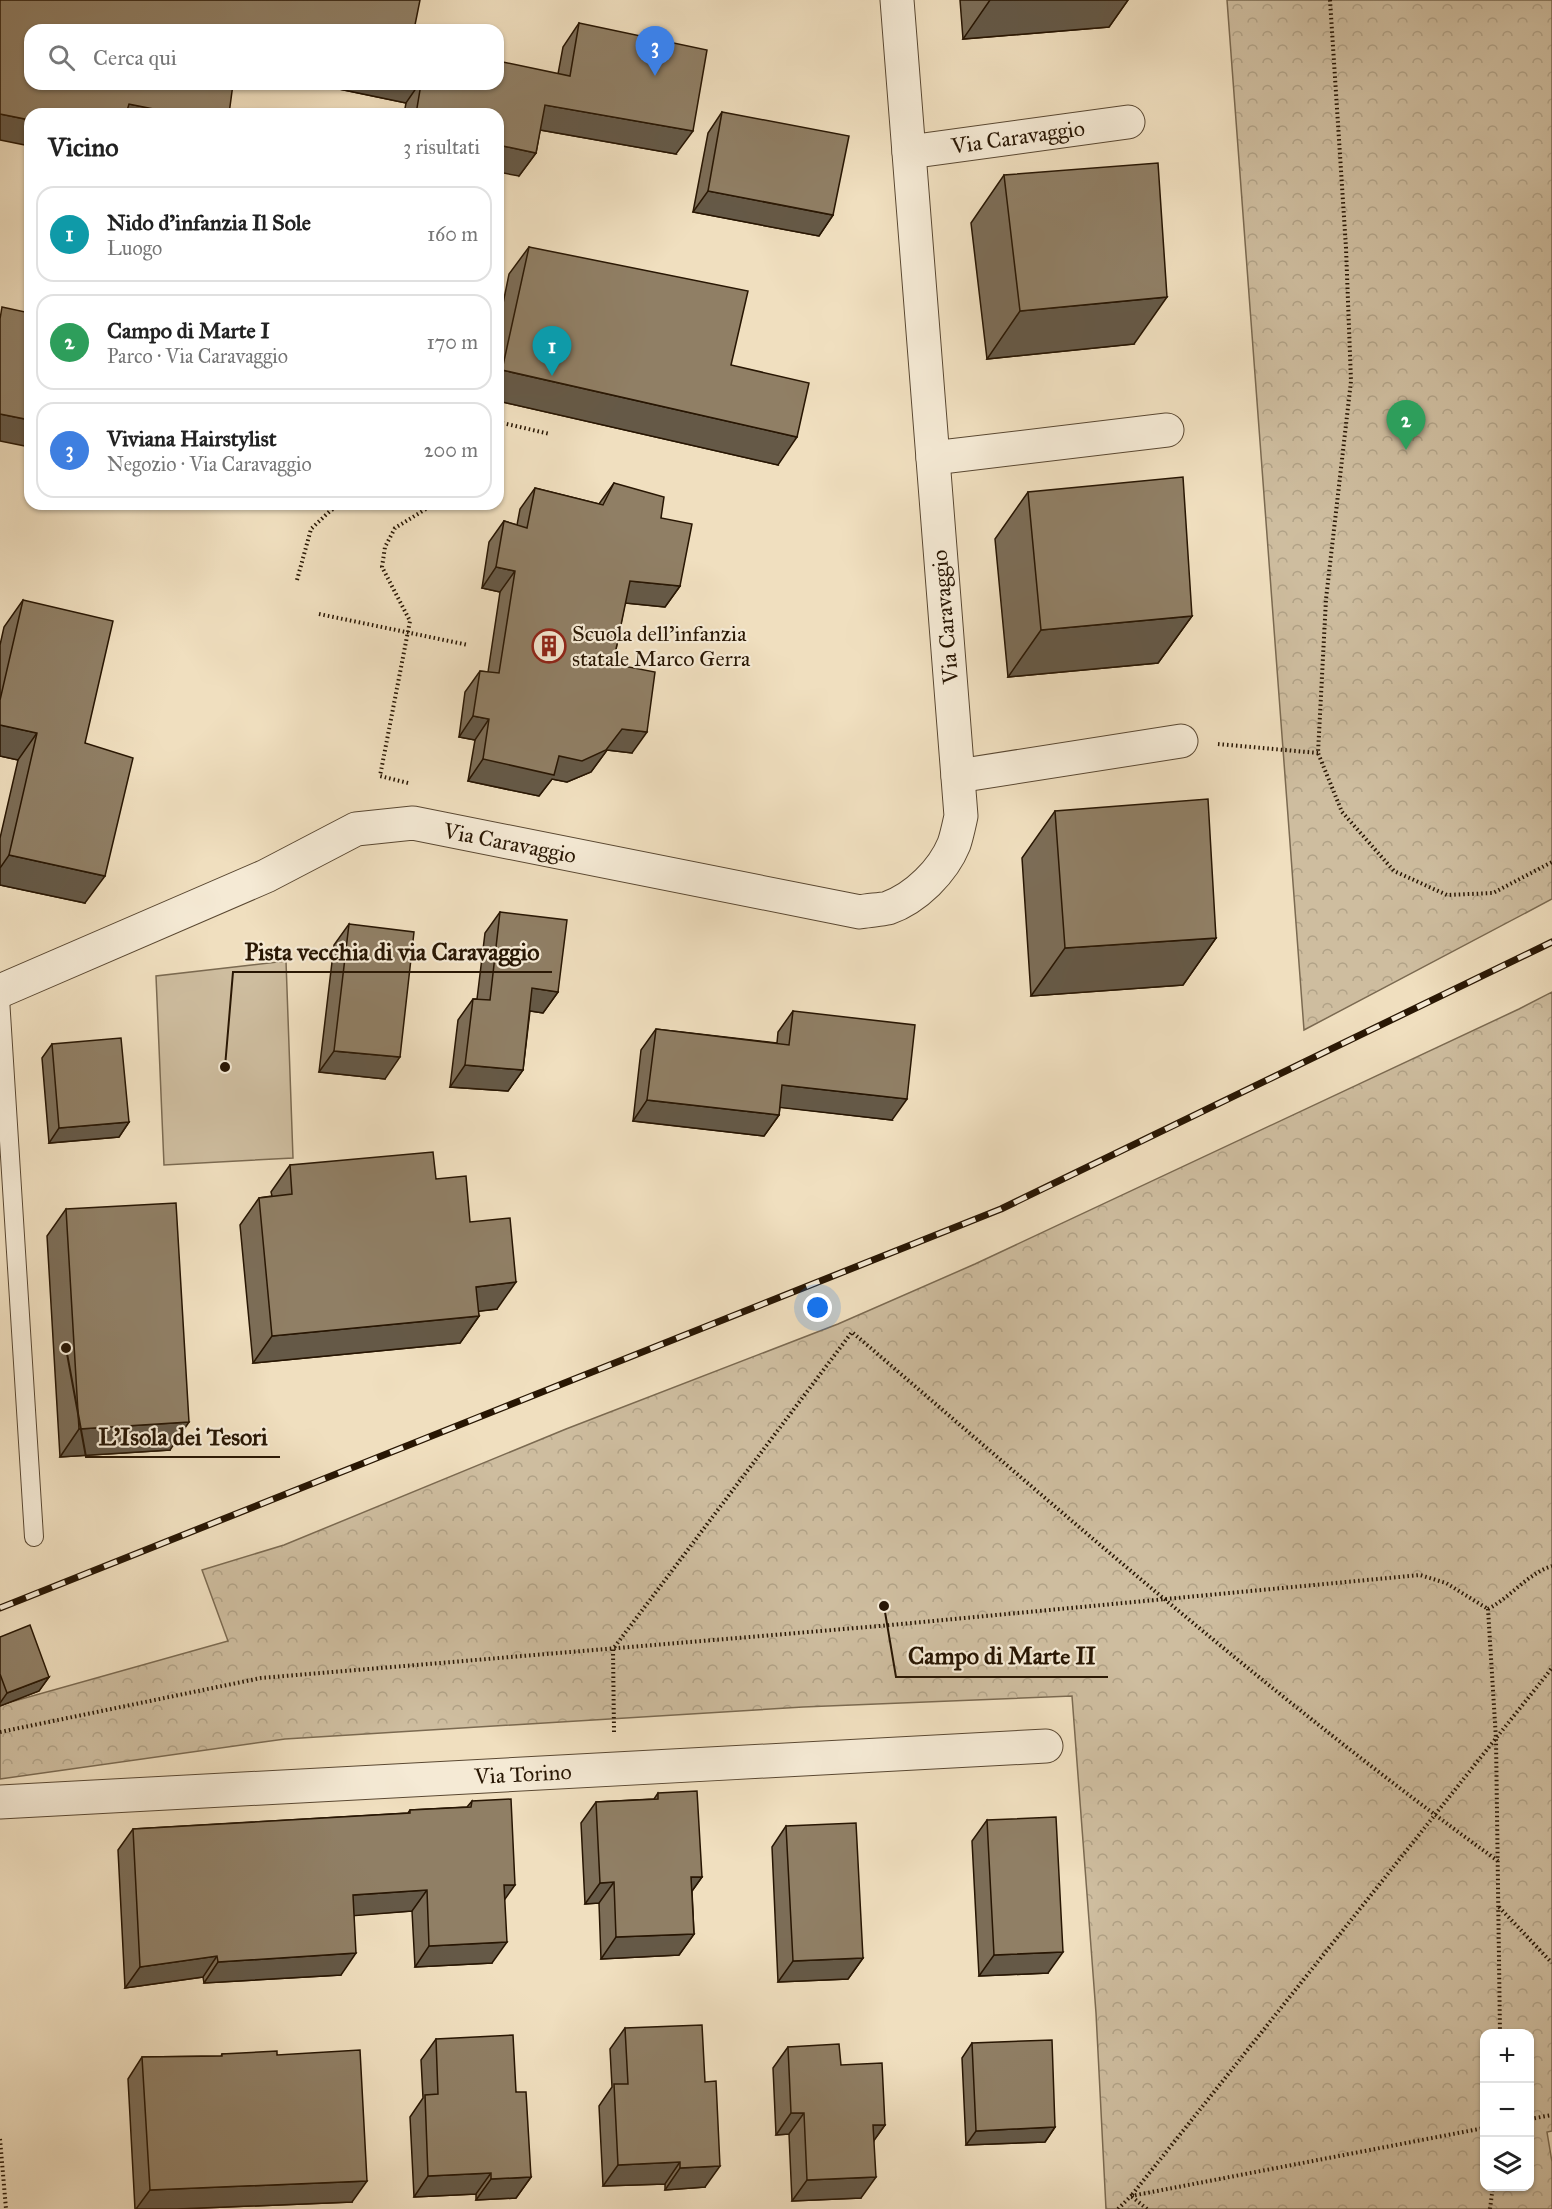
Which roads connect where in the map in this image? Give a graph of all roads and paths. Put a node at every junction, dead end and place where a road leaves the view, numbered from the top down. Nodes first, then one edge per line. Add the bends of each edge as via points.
1 (897, 0) edge
2 (1330, 0) edge
3 (1128, 122) dead end
4 (909, 152) junction
5 (504, 423) edge
6 (1167, 430) dead end
7 (550, 434) dead end
8 (933, 458) junction
9 (332, 510) edge
10 (424, 510) edge
11 (297, 580) dead end
12 (319, 614) dead end
13 (407, 632) junction
14 (468, 645) dead end
15 (1182, 741) joint
16 (1318, 753) junction
17 (958, 776) junction
18 (411, 784) dead end
19 (1552, 862) edge
20 (0, 991) edge
21 (0, 998) edge
22 (34, 1537) dead end
23 (1552, 1566) edge
24 (1161, 1598) junction
25 (1488, 1609) junction
26 (614, 1649) junction
27 (1552, 1668) edge
28 (0, 1732) edge
29 (1496, 1739) junction
30 (1046, 1746) dead end
31 (614, 1769) junction
32 (0, 1802) edge
33 (1435, 1816) junction
34 (1498, 1861) junction
35 (1498, 1906) junction
36 (1552, 1963) edge
37 (1500, 2029) edge
38 (1552, 2115) edge
39 (1534, 2118) edge
40 (1480, 2129) edge
41 (0, 2139) edge
42 (1493, 2191) edge
43 (1131, 2196) junction
44 (6, 2209) edge
45 (1118, 2209) edge
46 (1147, 2209) edge
47 (1490, 2209) edge

1 - 4 street, Via Caravaggio
2 - 16 path via 1351,381 1326,599
3 - 4 street, Via Caravaggio
4 - 8 street, Via Caravaggio
5 - 7 path
6 - 8 street
8 - 17 street, Via Caravaggio
9 - 11 path via 311,529
10 - 13 path via 395,528 385,547 382,567 410,621
12 - 13 path
13 - 14 path
13 - 18 path via 380,776
15 - 16 path
15 - 17 street
16 - 19 path via 1342,812 1394,871 1447,895 1493,893
17 - 20 street, Via Caravaggio via 961,816 945,861 909,898 887,908 860,912 413,823 356,829 267,876
21 - 22 lane
23 - 25 path
24 - 25 path via 1420,1575 1446,1583
24 - 26 path
24 - 26 path via 852,1332
24 - 33 path
25 - 29 path
26 - 28 path via 261,1678
26 - 31 path
27 - 29 path
29 - 33 path
29 - 34 path
30 - 31 street, Via Torino
31 - 32 street, Via Torino
33 - 34 path
33 - 43 path
34 - 35 path
35 - 36 path
35 - 37 path
38 - 39 path
40 - 43 path
41 - 44 path
42 - 47 path
43 - 45 path
43 - 46 path

